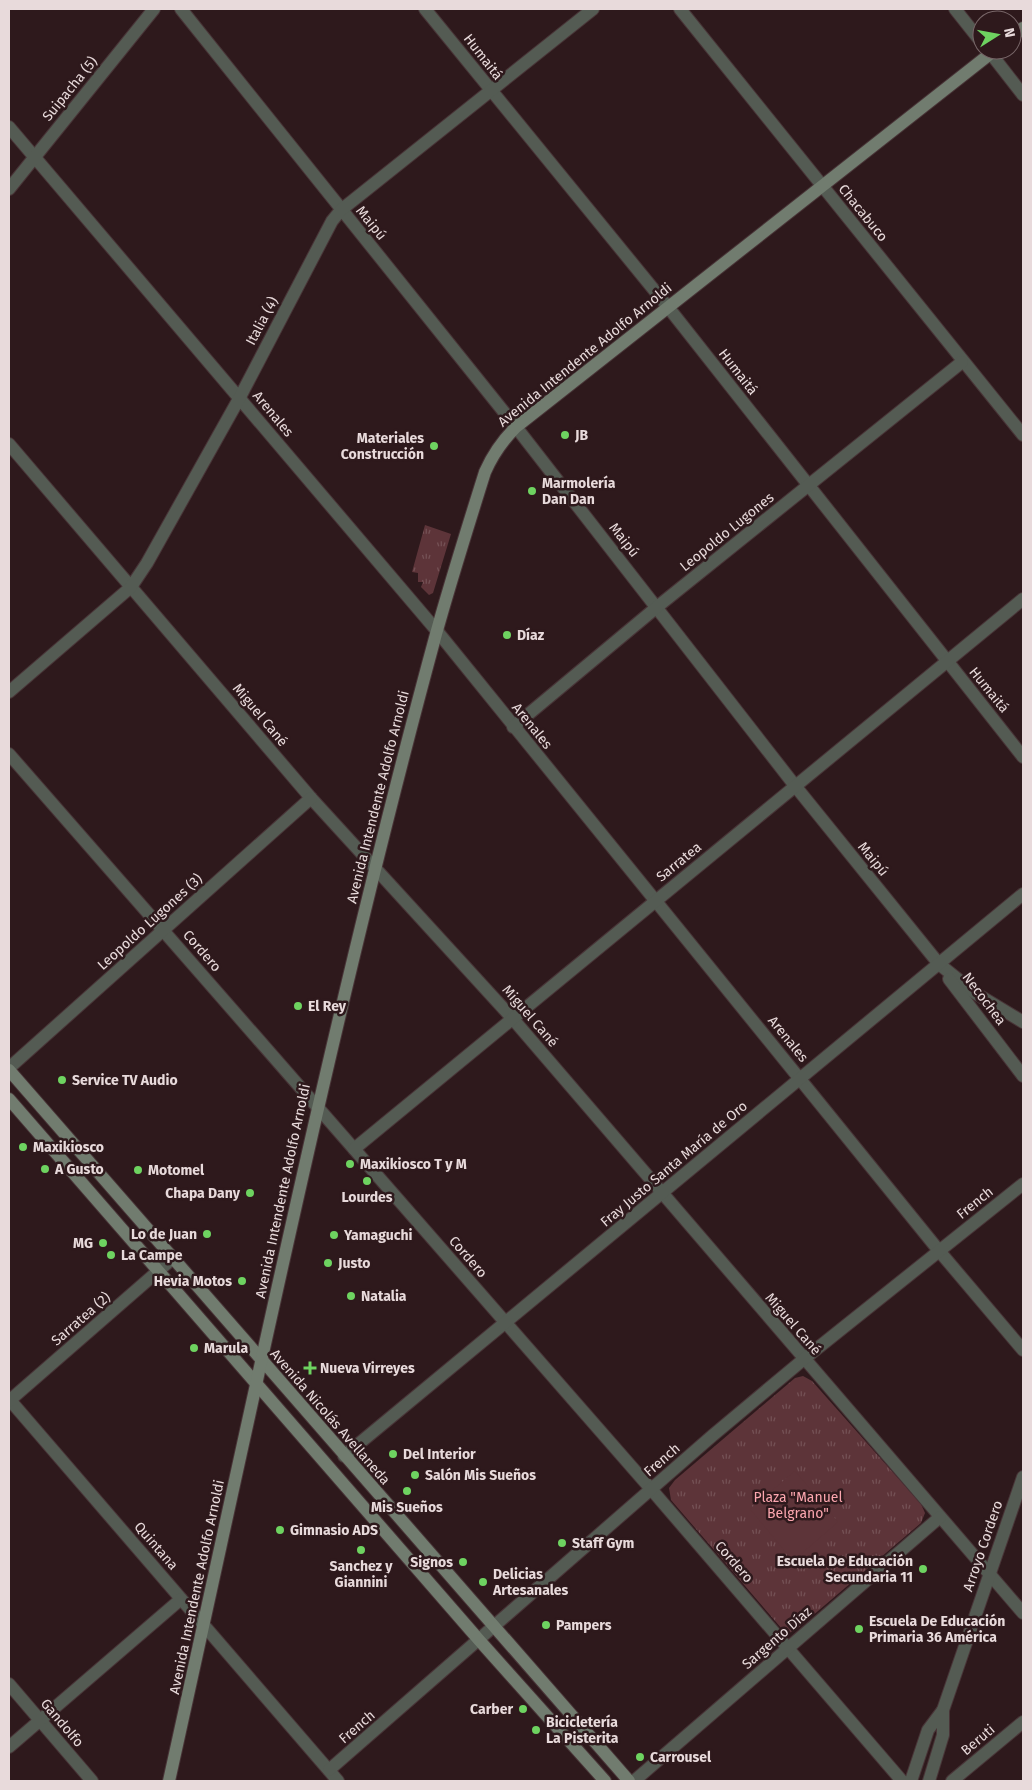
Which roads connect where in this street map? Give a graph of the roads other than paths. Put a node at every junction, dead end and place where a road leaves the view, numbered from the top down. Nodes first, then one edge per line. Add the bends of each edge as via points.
1 (154, 9) edge
2 (180, 9) edge
3 (425, 9) edge
4 (593, 9) edge
5 (680, 9) edge
6 (955, 9) edge
7 (972, 30) edge
8 (980, 60) edge
9 (998, 60) edge
10 (491, 92) junction
11 (1023, 95) edge
12 (9, 128) edge
13 (35, 157) junction
14 (823, 187) junction
15 (9, 188) edge
16 (341, 210) junction
17 (668, 307) junction
18 (962, 362) junction
19 (240, 397) junction
20 (516, 427) junction
21 (1023, 435) edge
22 (9, 444) edge
23 (808, 486) junction
24 (131, 587) junction
25 (1023, 599) edge
26 (658, 607) junction
27 (437, 630) junction
28 (947, 661) junction
29 (9, 692) edge
30 (513, 727) junction
31 (9, 754) edge
32 (1023, 757) edge
33 (796, 787) junction
34 (311, 798) junction
35 (374, 868) junction
36 (1023, 894) edge
37 (657, 900) junction
38 (164, 931) junction
39 (938, 964) junction
40 (513, 1019) junction
41 (1023, 1022) edge
42 (9, 1069) edge
43 (1023, 1076) edge
44 (800, 1078) junction
45 (9, 1099) edge
46 (317, 1106) junction
47 (354, 1149) junction
48 (1023, 1184) edge
49 (662, 1194) junction
50 (940, 1252) junction
51 (172, 1259) junction
52 (159, 1270) junction
53 (506, 1324) junction
54 (1023, 1350) edge
55 (804, 1359) junction
56 (261, 1361) junction
57 (256, 1383) junction
58 (9, 1400) edge
59 (344, 1456) junction
60 (1023, 1478) edge
61 (651, 1489) junction
62 (940, 1517) junction
63 (989, 1574) junction
64 (181, 1599) junction
65 (1023, 1613) edge
66 (204, 1625) junction
67 (492, 1626) junction
68 (479, 1640) junction
69 (788, 1649) junction
70 (9, 1684) edge
71 (943, 1710) junction
72 (40, 1720) junction
73 (1023, 1722) edge
74 (9, 1748) edge
75 (329, 1770) junction
76 (92, 1781) edge
77 (169, 1781) edge
78 (338, 1781) edge
79 (605, 1781) edge
80 (629, 1781) edge
81 (634, 1781) edge
82 (902, 1781) edge
83 (911, 1781) edge
84 (930, 1781) edge
85 (952, 1781) edge

1 - 13 street, Suipacha (5)
2 - 16 street, Maipú
3 - 10 street, Humaitá
4 - 10 street, Italia (4)
5 - 14 street, Chacabuco
6 - 7 street
8 - 14 main road, Avenida Intendente Adolfo Arnoldi
9 - 11 street
10 - 16 street, Italia (4)
10 - 17 street, Humaitá
12 - 13 street, Arenales
13 - 15 street, Suipacha (5)
13 - 19 street, Arenales
14 - 17 main road, Avenida Intendente Adolfo Arnoldi
14 - 18 street, Chacabuco
16 - 19 street, Italia (4) via 332,221
16 - 20 street, Maipú
17 - 20 main road, Avenida Intendente Adolfo Arnoldi
17 - 23 street, Humaitá
18 - 21 street, Chacabuco
18 - 23 street, Leopoldo Lugones
19 - 24 street, Italia (4)
19 - 27 street, Arenales
20 - 26 street, Maipú
20 - 27 main road, Avenida Intendente Adolfo Arnoldi via 501,442 485,472
22 - 24 street, Miguel Cané
23 - 26 street, Leopoldo Lugones
23 - 28 street, Humaitá
24 - 29 street, Italia (4)
24 - 34 street, Miguel Cané
25 - 28 street, Sarratea
26 - 30 street, Leopoldo Lugones
26 - 33 street, Maipú
27 - 30 street, Arenales
27 - 35 main road, Avenida Intendente Adolfo Arnoldi
28 - 32 street, Humaitá
28 - 33 street, Sarratea
30 - 37 street, Arenales
31 - 38 street, Cordero
33 - 37 street, Sarratea
33 - 39 street, Maipú
34 - 35 street, Miguel Cané
34 - 38 street, Leopoldo Lugones (3)
35 - 40 street, Miguel Cané
35 - 46 main road, Avenida Intendente Adolfo Arnoldi
36 - 39 street, Fray Justo Santa María de Oro
37 - 40 street, Sarratea
37 - 44 street, Arenales
38 - 42 street, Leopoldo Lugones (3)
38 - 46 street, Cordero
39 - 41 street, Maipú via 975,993
39 - 43 street, Necochea
39 - 44 street, Fray Justo Santa María de Oro
40 - 47 street, Sarratea
40 - 49 street, Miguel Cané
42 - 51 main road, Avenida Nicolás Avellaneda
44 - 49 street, Fray Justo Santa María de Oro
44 - 50 street, Arenales
45 - 52 main road
46 - 47 street, Cordero
46 - 56 main road, Avenida Intendente Adolfo Arnoldi
47 - 53 street, Cordero
48 - 50 street, French
49 - 53 street, Fray Justo Santa María de Oro
49 - 55 street, Miguel Cané
50 - 54 street, Arenales
50 - 55 street, French
51 - 52 street, Sarratea (2)
51 - 56 main road, Avenida Nicolás Avellaneda
52 - 57 main road
52 - 58 street, Sarratea (2)
53 - 59 street, Fray Justo Santa María de Oro
53 - 61 street, Cordero
55 - 61 street, French
55 - 62 street, Miguel Cané
56 - 57 main road, Avenida Intendente Adolfo Arnoldi
56 - 59 main road, Avenida Nicolás Avellaneda
57 - 66 main road, Avenida Intendente Adolfo Arnoldi
57 - 68 main road
58 - 64 street, Quintana
59 - 67 main road, Avenida Nicolás Avellaneda
60 - 63 street, Arroyo Cordero
61 - 67 street, French
61 - 69 street, Cordero
62 - 63 street, Miguel Cané
62 - 69 street, Sargento Díaz
63 - 65 street, Miguel Cané
63 - 71 street, Arroyo Cordero
64 - 66 street, Quintana
64 - 72 street
66 - 75 street, Quintana
66 - 77 main road, Avenida Intendente Adolfo Arnoldi
67 - 68 street, French
67 - 80 main road, Avenida Nicolás Avellaneda
68 - 75 street, French
68 - 79 main road
69 - 81 street, Sargento Díaz
69 - 82 street, Cordero
70 - 72 street, Gandolfo
71 - 83 street, Arroyo Cordero via 928,1730
71 - 84 street, Arroyo Cordero via 943,1735
72 - 74 street
72 - 76 street, Gandolfo
73 - 85 street, Beruti
75 - 78 street, Quintana

